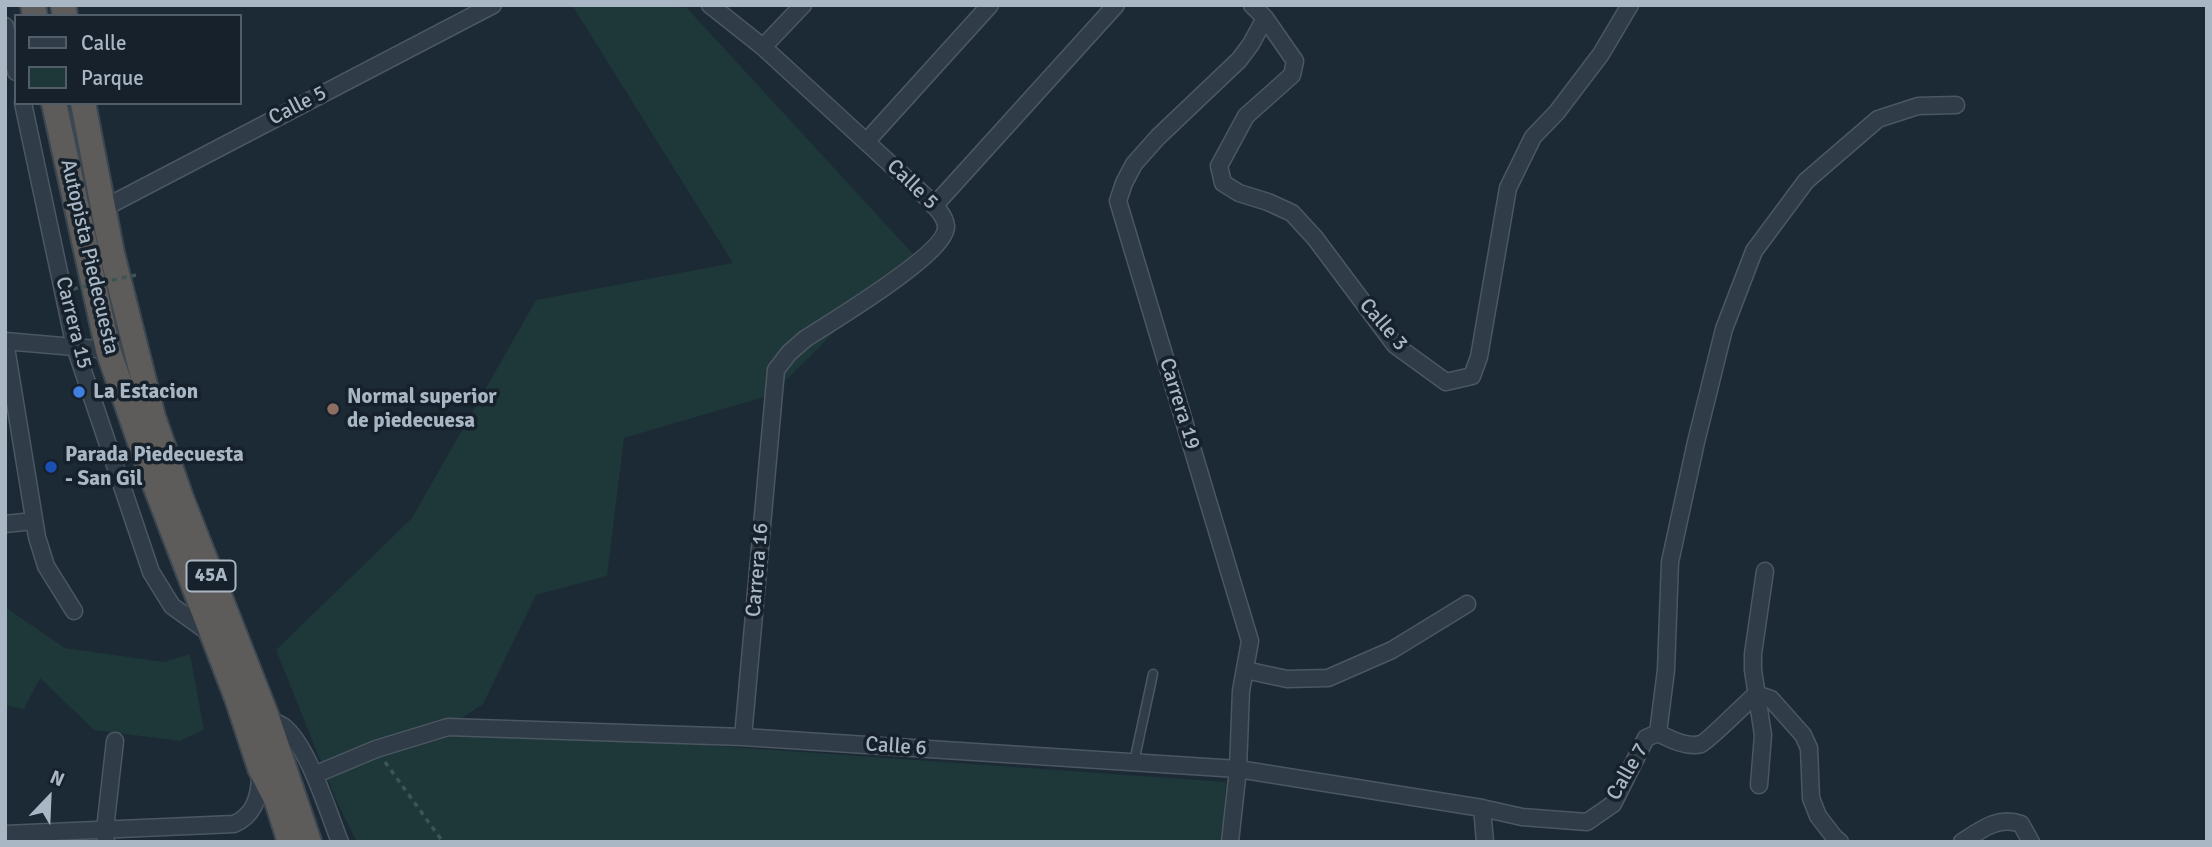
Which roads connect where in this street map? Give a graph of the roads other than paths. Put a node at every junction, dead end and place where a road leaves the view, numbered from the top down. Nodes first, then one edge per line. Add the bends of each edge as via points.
1 (493, 5) edge
2 (709, 5) edge
3 (803, 5) edge
4 (989, 5) edge
5 (1116, 5) edge
6 (1252, 5) edge
7 (1630, 5) edge
8 (1265, 18) junction
9 (5, 26) edge
10 (763, 47) junction
11 (14, 64) edge
12 (1956, 104) dead end
13 (23, 105) edge
14 (54, 105) edge
15 (83, 105) edge
16 (866, 142) junction
17 (934, 206) junction
18 (104, 208) junction
19 (5, 341) edge
20 (75, 347) junction
21 (108, 350) junction
22 (772, 402) joint
23 (34, 521) junction
24 (5, 524) edge
25 (1765, 571) dead end
26 (1467, 604) dead end
27 (74, 611) dead end
28 (212, 635) junction
29 (1245, 670) junction
30 (1153, 674) dead end
31 (1756, 694) junction
32 (268, 720) junction
33 (1658, 733) junction
34 (743, 737) junction
35 (115, 741) dead end
36 (1134, 762) junction
37 (260, 768) junction
38 (1238, 769) junction
39 (314, 775) junction
40 (1759, 785) dead end
41 (276, 801) junction
42 (1482, 808) junction
43 (5, 834) edge
44 (106, 835) edge
45 (278, 842) edge
46 (290, 842) edge
47 (309, 842) edge
48 (340, 842) edge
49 (1230, 842) edge
50 (1485, 842) edge
51 (1840, 842) edge
52 (1962, 842) edge
53 (2031, 842) edge

1 - 18 street, Calle 5
2 - 10 street, Calle 5
3 - 10 street
4 - 16 street
5 - 17 street
6 - 8 street, Calle 3
7 - 8 street, Calle 3 via 1601,54 1533,137 1508,188 1479,357 1472,376 1446,382 1395,345 1292,213 1223,183 1219,166 1246,116 1292,75 1294,61
8 - 29 street, Carrera 19 via 1239,60 1134,164 1118,201 1250,641
9 - 11 street
10 - 16 street, Calle 5
12 - 33 street via 1918,106 1878,119 1806,181 1754,251 1724,329 1670,562 1666,670
13 - 20 street, Carrera 15
14 - 21 highway, Autopista Piedecuesta / 45A
15 - 18 highway, Autopista Piedecuesta / 45A
16 - 17 street, Calle 5
17 - 22 street, Calle 5 via 946,226 936,246 789,353 776,370
18 - 32 highway, Autopista Piedecuesta / 45A via 153,417
19 - 20 street
19 - 23 street
20 - 21 street
20 - 28 street, Carrera 15 via 151,572 172,606
21 - 28 highway, Autopista Piedecuesta / 45A
22 - 34 street, Carrera 16
23 - 24 street
23 - 27 street via 46,566
25 - 31 street via 1753,654
26 - 29 street via 1392,650 1328,678 1287,679
28 - 37 highway, Autopista Piedecuesta / 45A
29 - 38 street, Carrera 19
30 - 36 lane
31 - 33 street, Calle 7 via 1703,744 1690,745
31 - 40 street via 1763,735
31 - 51 street via 1771,699 1803,735 1809,748 1811,798 1818,816
32 - 39 street via 282,725 297,741
32 - 47 highway, Autopista Piedecuesta / 45A
33 - 42 street, Calle 7 via 1646,738 1613,804 1587,822 1522,817
34 - 36 street, Calle 6
34 - 39 street, Calle 6 via 448,727 376,749
35 - 44 street
36 - 38 street, Calle 6
37 - 41 highway, Autopista Piedecuesta / 45A
37 - 44 street via 260,792 244,820
38 - 42 street, Calle 6
38 - 49 street, Carrera 19
39 - 48 street
41 - 45 street
41 - 46 highway, Autopista Piedecuesta / 45A
42 - 50 street
43 - 44 street
52 - 53 street via 2007,819 2021,824

